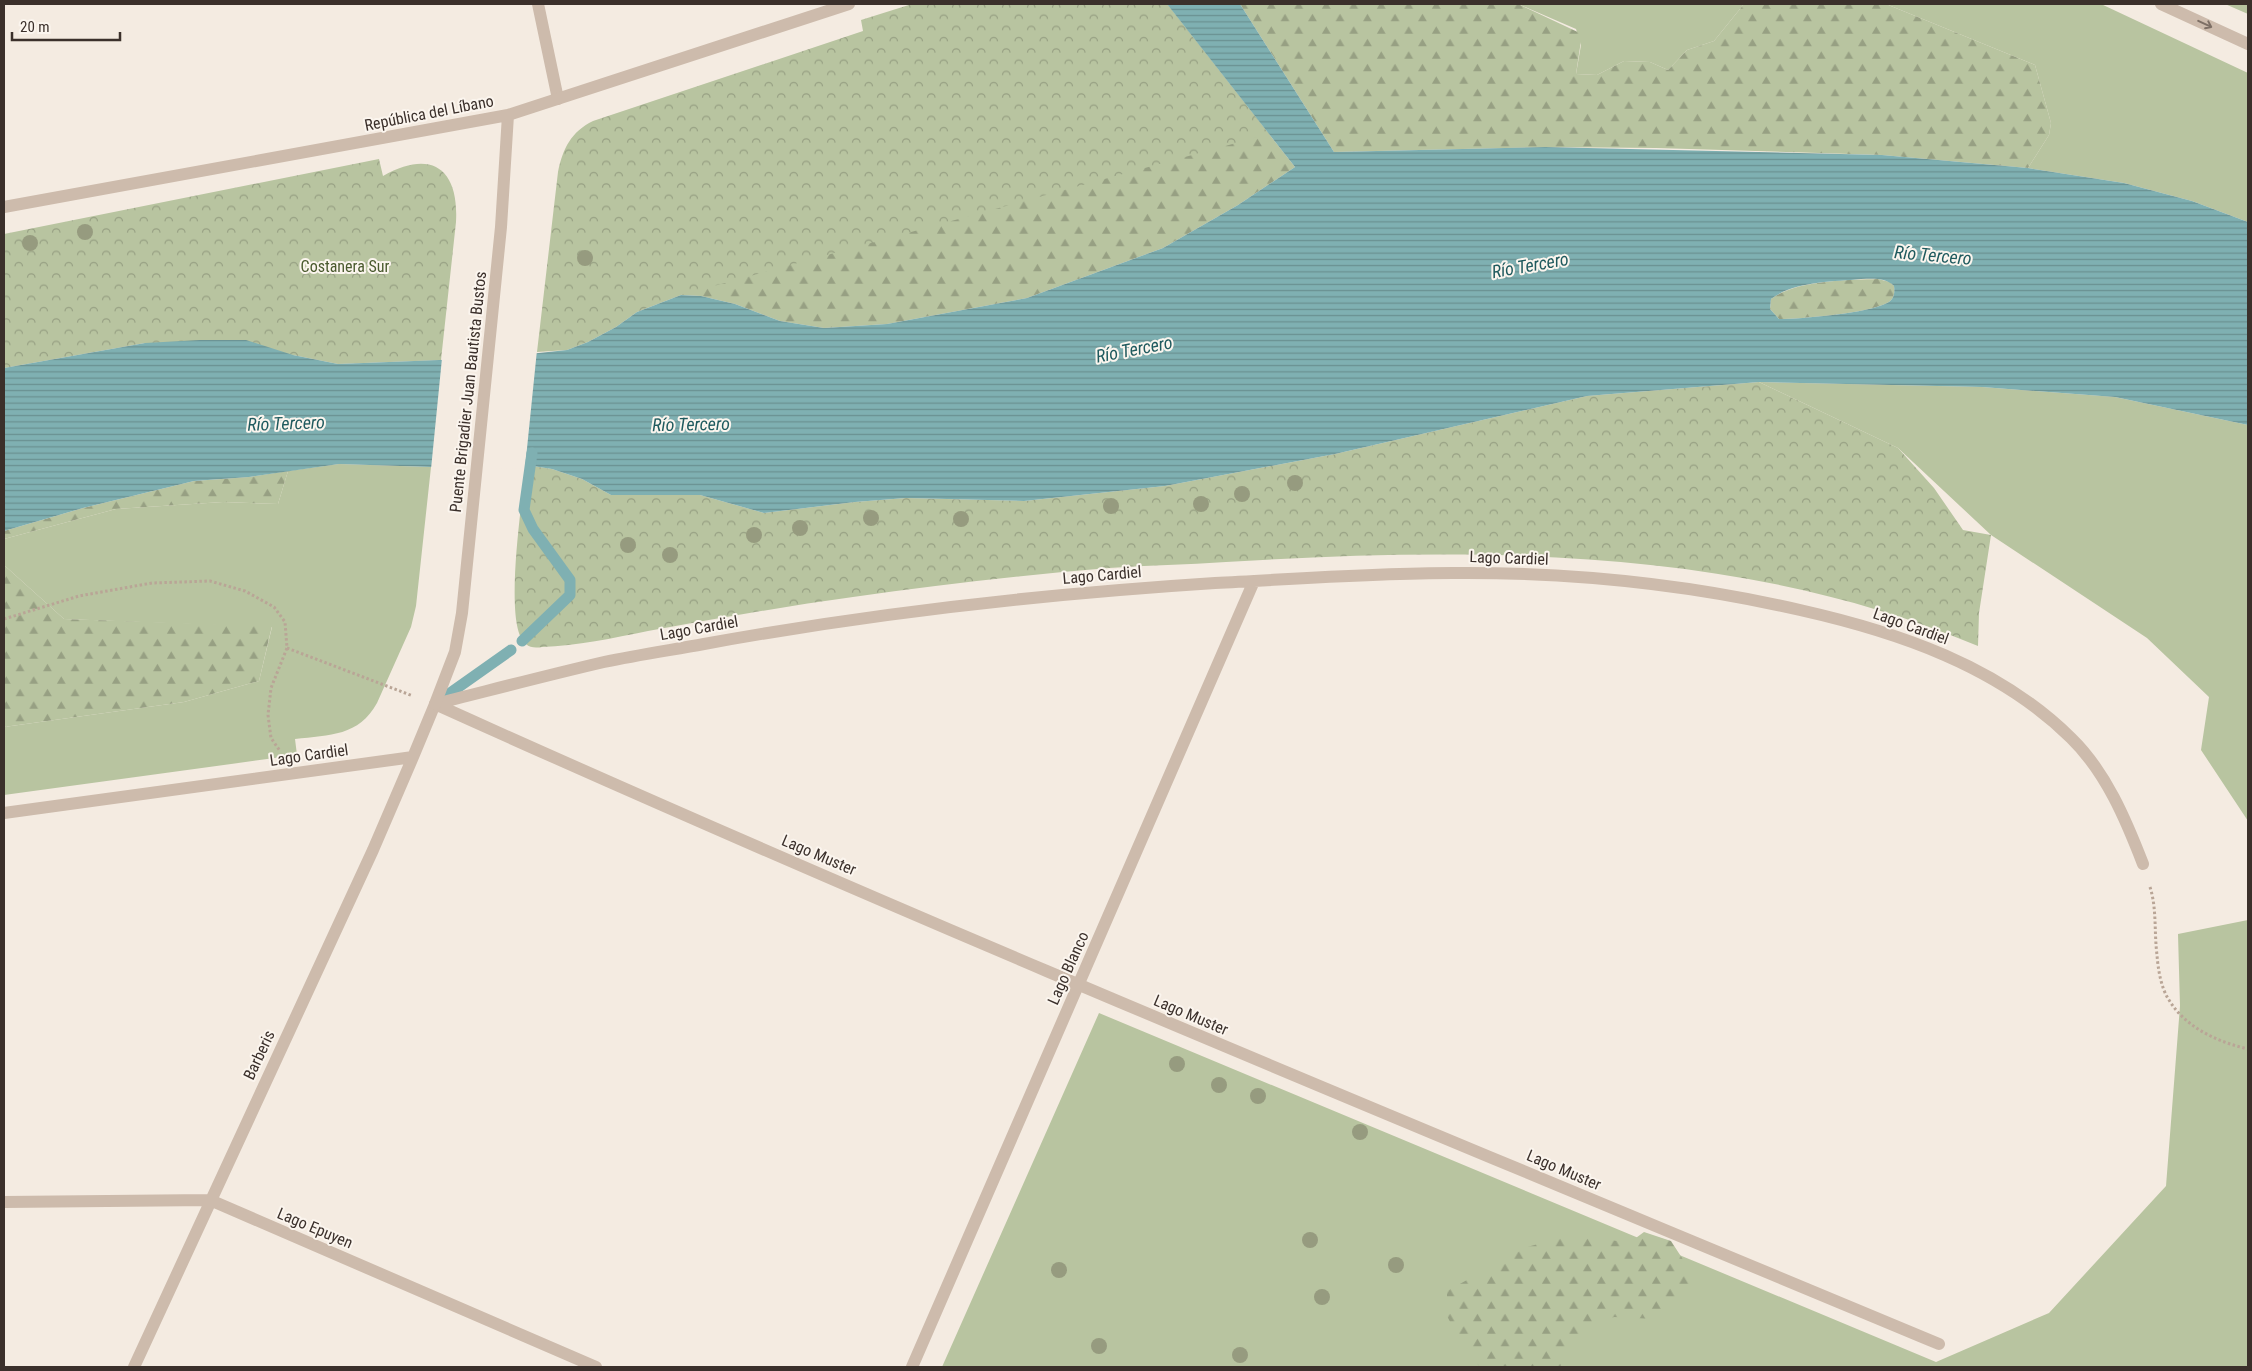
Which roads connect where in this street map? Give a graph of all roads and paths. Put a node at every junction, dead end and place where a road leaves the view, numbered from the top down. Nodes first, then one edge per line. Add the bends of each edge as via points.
1 (538, 4) edge
2 (849, 4) edge
3 (2161, 4) edge
4 (2248, 44) edge
5 (558, 99) junction
6 (508, 115) junction
7 (4, 207) edge
8 (1254, 581) junction
9 (4, 619) edge
10 (287, 648) junction
11 (435, 704) junction
12 (414, 757) junction
13 (296, 773) junction
14 (4, 813) edge
15 (2143, 864) joint
16 (1078, 985) junction
17 (2248, 1049) edge
18 (210, 1200) junction
19 (4, 1202) edge
20 (1939, 1344) dead end
21 (134, 1367) edge
22 (596, 1367) edge
23 (912, 1367) edge

1 - 5 street
2 - 5 street, República del Líbano
3 -> 4 street
5 - 6 street, República del Líbano
6 - 7 street, República del Líbano
6 - 11 street, Puente Brigadier Juan Bautista Bustos via 501,227 462,613 454,652
8 - 11 street, Lago Cardiel via 1066,594 817,624 606,662
8 - 15 street, Lago Cardiel via 1453,573 1596,579 1727,594 1847,620 1947,656 1995,680 2040,710 2074,740 2101,776 2126,821
8 - 16 street, Lago Blanco
9 - 10 path via 79,596 152,584 210,581 246,591 274,607 285,622
10 - 11 path
10 - 13 path via 271,688 268,715 271,738
11 - 12 street
11 - 16 street, Lago Muster
12 - 13 street, Lago Cardiel
12 - 18 street, Barberis
13 - 14 street, Lago Cardiel
15 - 17 path via 2156,918 2157,955 2168,999 2203,1033
16 - 20 street, Lago Muster
16 - 23 street, Lago Blanco
18 - 19 street, Lago Epuyen
18 - 21 street, Barberis
18 - 22 street, Lago Epuyen

